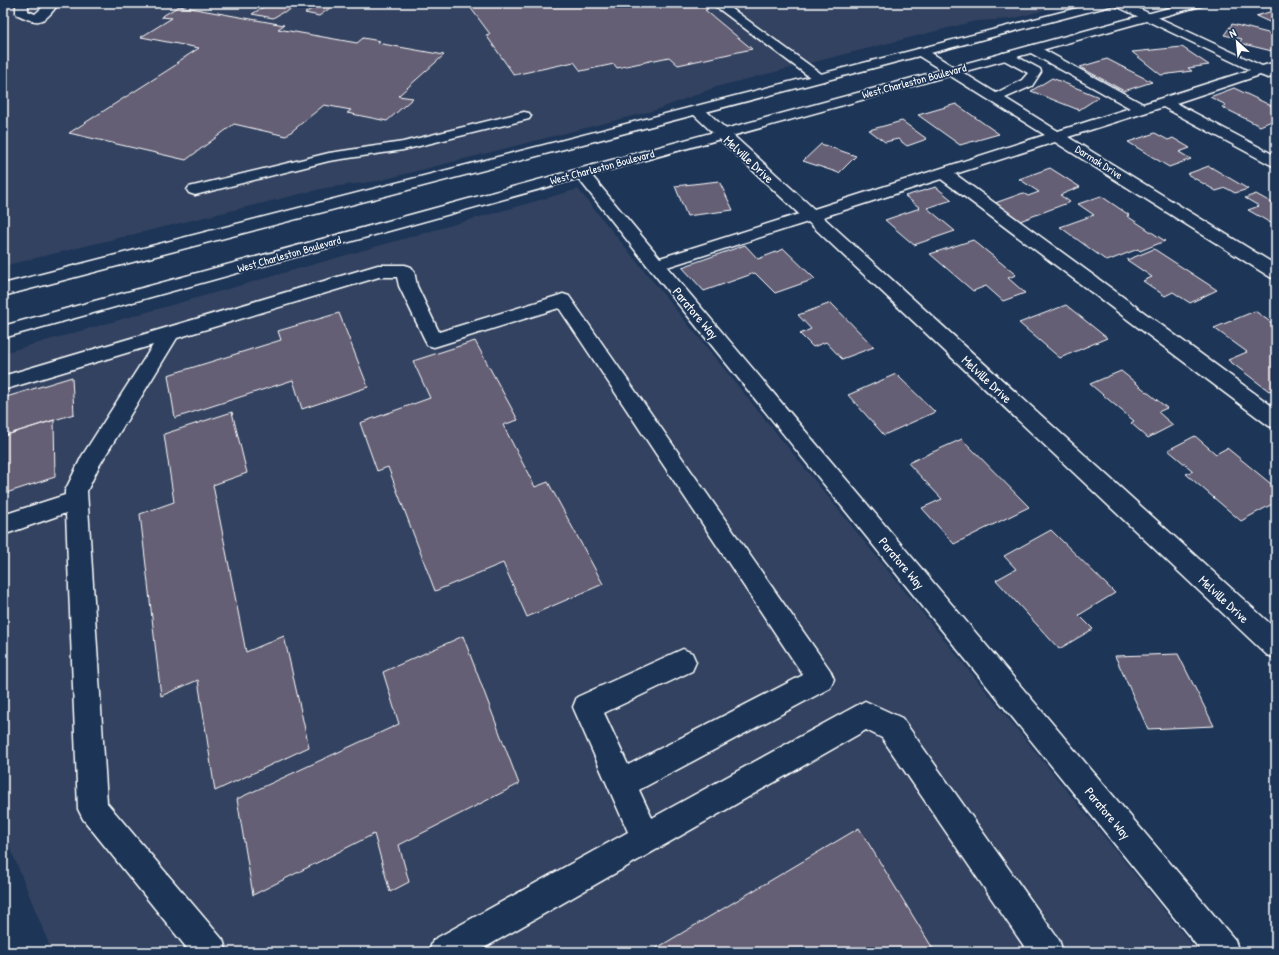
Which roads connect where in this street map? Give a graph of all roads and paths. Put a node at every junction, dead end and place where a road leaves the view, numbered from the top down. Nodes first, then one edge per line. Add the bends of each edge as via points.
1 (22, 3) edge
2 (50, 3) edge
3 (717, 3) edge
4 (1110, 3) edge
5 (1118, 3) edge
6 (1200, 3) edge
7 (1148, 17) junction
8 (1033, 49) junction
9 (921, 52) junction
10 (1006, 56) junction
11 (1060, 64) junction
12 (1276, 66) edge
13 (951, 71) junction
14 (1261, 71) junction
15 (1035, 72) junction
16 (820, 78) junction
17 (1276, 78) edge
18 (995, 98) junction
19 (1165, 102) junction
20 (1142, 109) junction
21 (698, 110) junction
22 (524, 116) dead end
23 (722, 134) junction
24 (1057, 136) junction
25 (1276, 162) edge
26 (582, 173) junction
27 (943, 173) junction
28 (195, 190) dead end
29 (810, 216) junction
30 (656, 265) junction
31 (1276, 273) edge
32 (3, 290) edge
33 (3, 332) edge
34 (170, 334) junction
35 (3, 383) edge
36 (1276, 420) edge
37 (77, 500) junction
38 (3, 525) edge
39 (1276, 646) edge
40 (683, 662) dead end
41 (622, 784) junction
42 (646, 838) junction
43 (210, 952) edge
44 (444, 952) edge
45 (1047, 952) edge
46 (1223, 952) edge

1 - 2 main road via 22,13 36,19 50,7
3 - 16 main road
4 - 9 main road, West Charleston Boulevard
5 - 7 main road
6 - 7 main road, West Charleston Boulevard
7 - 8 main road, West Charleston Boulevard
7 - 14 main road
8 - 10 main road, West Charleston Boulevard
8 - 11 main road
9 - 13 main road, Darmak Drive
9 - 16 main road, West Charleston Boulevard
10 - 13 main road, West Charleston Boulevard
10 - 15 main road
11 - 15 main road
11 - 20 main road
12 - 14 main road
13 - 18 main road, Darmak Drive
13 - 23 main road, West Charleston Boulevard
14 - 17 main road
14 - 19 main road
15 - 18 main road via 1027,83
16 - 21 main road, West Charleston Boulevard
18 - 24 main road, Darmak Drive
19 - 20 main road
19 - 25 main road
20 - 24 main road
21 - 23 main road, Melville Drive
21 - 32 main road, West Charleston Boulevard
22 - 28 main road via 403,146 329,157
23 - 26 main road, West Charleston Boulevard
23 - 29 main road, Melville Drive
24 - 27 main road
24 - 31 main road, Darmak Drive
26 - 30 main road, Paratore Way
26 - 33 main road, West Charleston Boulevard
27 - 29 main road
27 - 36 main road
29 - 30 main road
29 - 39 main road, Melville Drive
30 - 46 main road, Paratore Way
34 - 35 main road
34 - 37 main road via 90,462 76,491
34 - 41 main road via 378,271 406,271 408,286 434,340 563,300 821,679
37 - 38 main road
37 - 43 main road via 93,809
40 - 41 main road via 587,708
41 - 42 main road
42 - 44 main road
42 - 45 main road via 865,715 892,728

